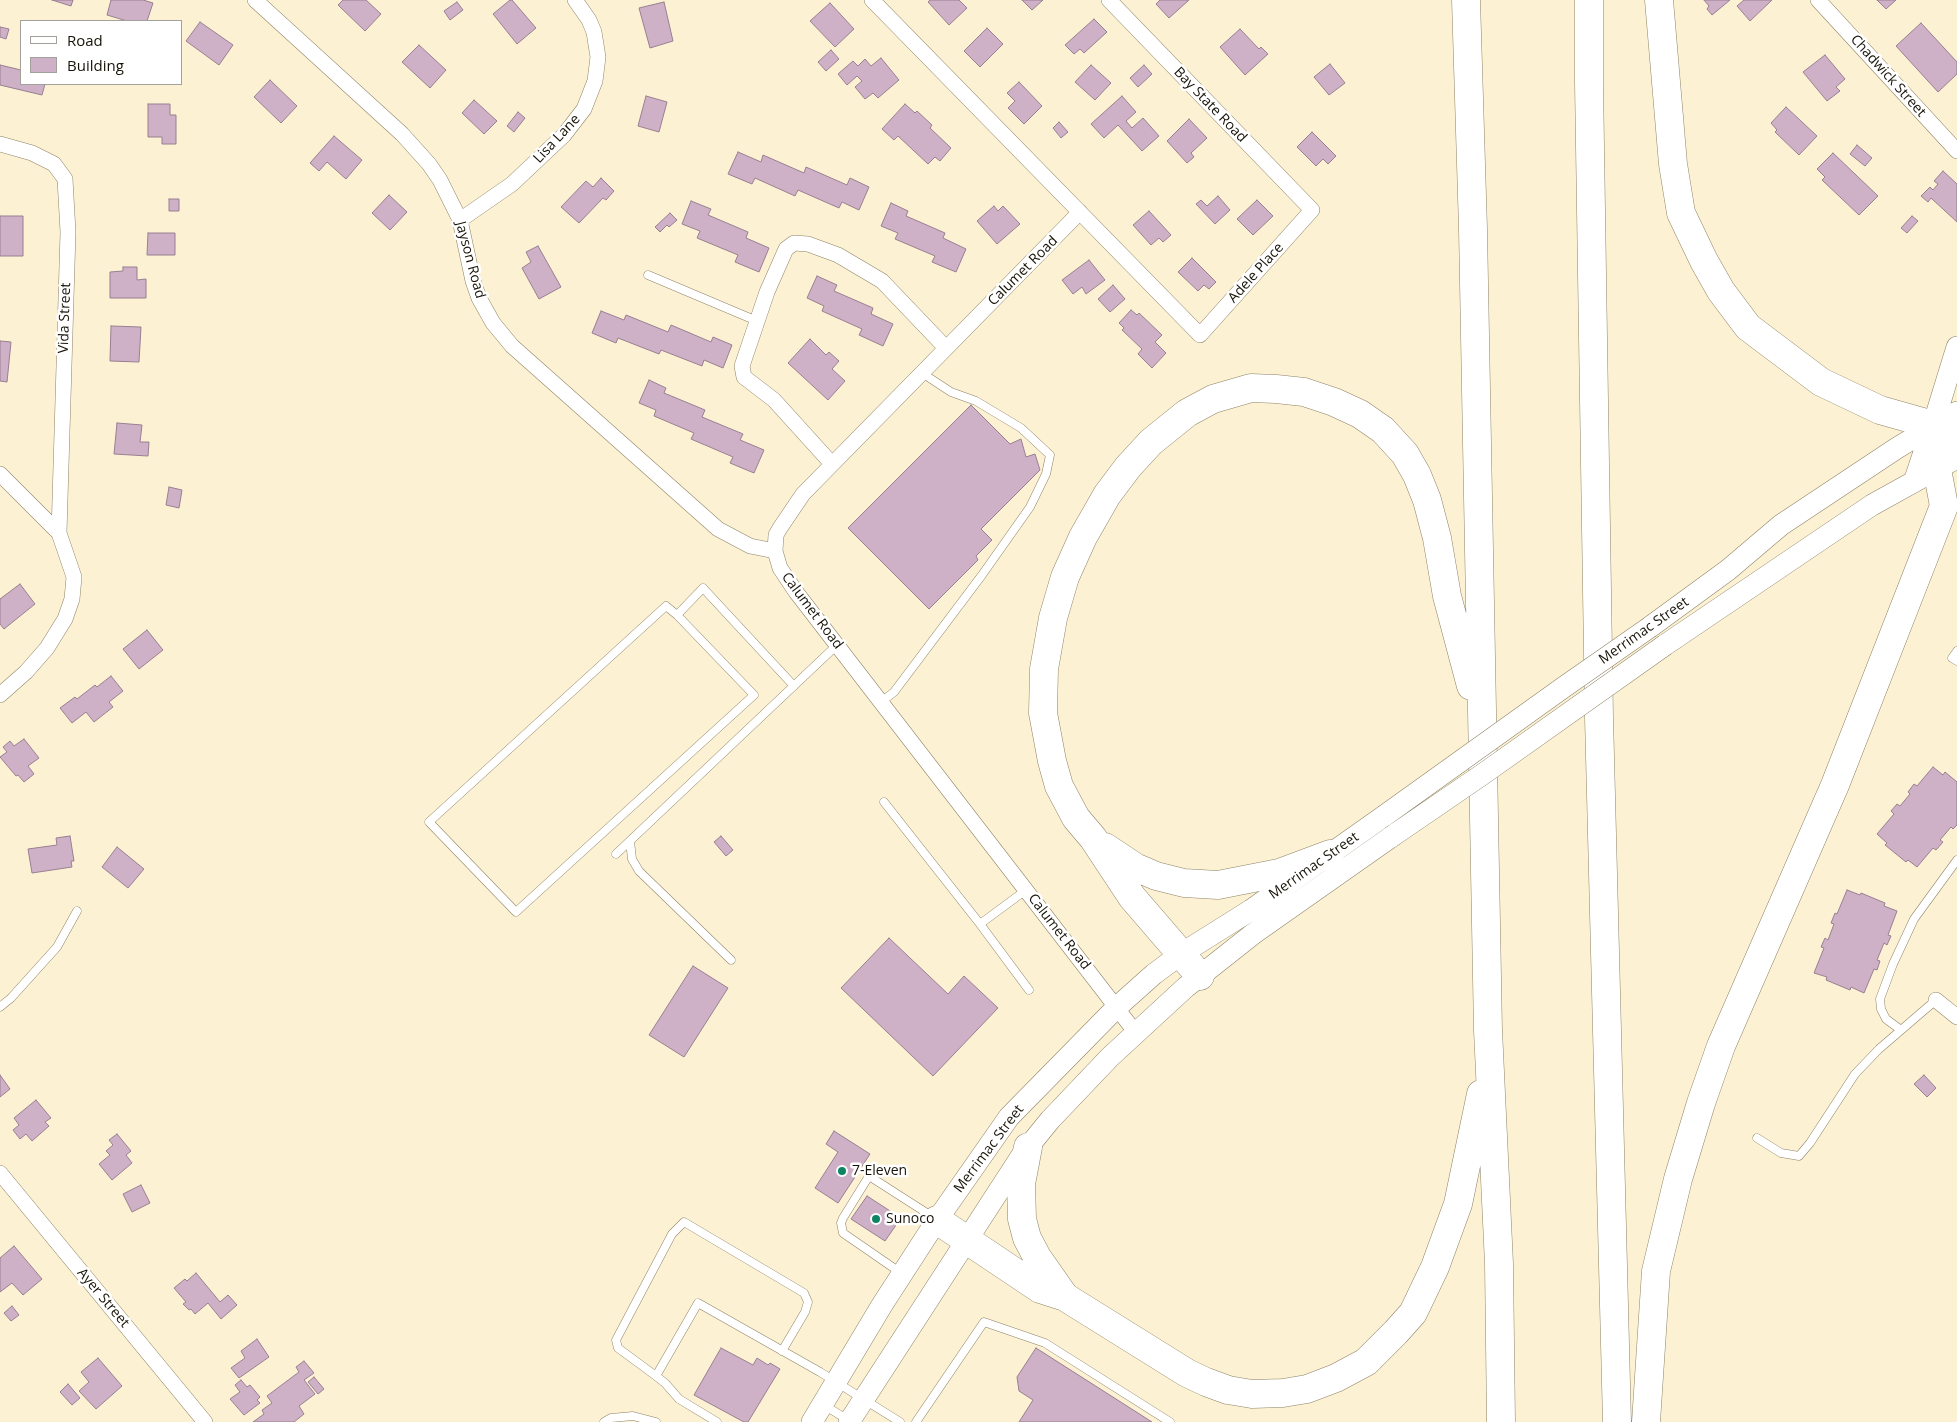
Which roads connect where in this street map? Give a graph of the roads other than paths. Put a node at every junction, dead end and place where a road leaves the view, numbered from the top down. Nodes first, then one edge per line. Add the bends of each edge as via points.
1 (255, 0) edge
2 (575, 0) edge
3 (872, 0) edge
4 (1109, 0) edge
5 (1466, 0) edge
6 (1589, 0) edge
7 (1659, 0) edge
8 (1818, 0) edge
9 (0, 144) edge
10 (1957, 151) edge
11 (1312, 210) joint
12 (1080, 212) junction
13 (460, 220) junction
14 (648, 274) dead end
15 (757, 320) junction
16 (1957, 347) edge
17 (946, 348) junction
18 (922, 373) junction
19 (1957, 412) edge
20 (1945, 422) edge
21 (832, 464) junction
22 (1936, 469) edge
23 (0, 474) edge
24 (59, 533) junction
25 (775, 551) junction
26 (677, 615) junction
27 (837, 645) junction
28 (1957, 651) edge
29 (1957, 661) edge
30 (794, 686) junction
31 (0, 695) edge
32 (881, 702) junction
33 (1482, 728) junction
34 (884, 802) dead end
35 (1094, 838) junction
36 (630, 841) junction
37 (616, 854) dead end
38 (1330, 854) junction
39 (1957, 860) edge
40 (1026, 890) junction
41 (77, 911) dead end
42 (980, 924) junction
43 (1181, 954) junction
44 (731, 960) dead end
45 (1200, 976) junction
46 (1029, 990) dead end
47 (1936, 1000) joint
48 (0, 1008) edge
49 (1116, 1008) junction
50 (1957, 1017) edge
51 (1901, 1030) junction
52 (1136, 1033) junction
53 (1489, 1056) junction
54 (1757, 1138) dead end
55 (1028, 1147) junction
56 (0, 1173) edge
57 (937, 1220) junction
58 (967, 1240) junction
59 (903, 1274) junction
60 (1065, 1296) junction
61 (782, 1351) junction
62 (656, 1376) junction
63 (836, 1382) junction
64 (863, 1399) junction
65 (817, 1413) edge
66 (921, 1421) edge
67 (205, 1422) edge
68 (604, 1422) edge
69 (656, 1422) edge
70 (717, 1422) edge
71 (850, 1422) edge
72 (900, 1422) edge
73 (1170, 1422) edge
74 (1501, 1422) edge
75 (1617, 1422) edge
76 (1646, 1422) edge

1 - 13 street, Jayson Road via 416,148 440,180
2 - 13 street, Lisa Lane via 589,20 597,51 595,81 584,109 564,135 512,184
3 - 12 street
4 - 11 street, Bay State Road
5 - 33 highway
6 - 75 highway via 1599,698
7 - 20 highway via 1673,164 1681,213 1721,291 1748,327 1821,382 1880,410
8 - 10 street, Chadwick Street
9 - 24 street, Vida Street via 32,153 54,164 65,179 68,232
11 - 12 street, Adele Place via 1200,335
12 - 17 street, Calumet Road
13 - 25 street, Jayson Road via 479,298 493,323 512,346 707,521 739,542
14 - 15 lane
15 - 17 street via 786,248 794,243 808,244 838,256 882,281
15 - 21 street via 742,366 744,377 774,400
16 - 20 main road
17 - 18 street, Calumet Road
18 - 21 street, Calumet Road
18 - 32 lane via 951,392 976,401 1021,428 1050,455 1046,474 1030,507 894,692
19 - 20 main road, Merrimac Street
20 - 22 main road
20 - 38 main road, Merrimac Street, bridge via 1781,525 1728,570 1650,627
21 - 25 street, Calumet Road via 784,520 776,535
22 - 45 main road, Merrimac Street, bridge via 1872,505 1665,645 1254,934
22 - 76 highway via 1944,506 1835,785 1722,1046 1689,1141 1656,1271
23 - 24 street
24 - 31 street via 74,577 74,592 65,619 47,648
25 - 27 street, Calumet Road via 785,577
26 - 26 lane via 754,695 516,912 429,822 666,606
26 - 30 lane via 703,588
27 - 30 lane
27 - 32 street, Calumet Road
28 - 29 lane via 1952,658
30 - 36 lane
32 - 40 street, Calumet Road
33 - 35 highway via 1447,596 1427,500 1405,454 1383,430 1334,402 1304,392 1251,388 1213,399 1187,413 1151,442 1106,495 1065,576 1052,618 1044,668 1043,713 1058,786 1076,818
33 - 53 highway
34 - 42 lane
35 - 38 highway via 1135,867 1184,883 1218,885 1252,879
35 - 43 highway via 1132,897
36 - 37 lane
36 - 44 lane via 632,859 639,871
38 - 43 main road, Merrimac Street
39 - 51 lane via 1914,919 1880,999 1886,1019
40 - 42 lane
40 - 49 street, Calumet Road
41 - 48 lane via 57,947
42 - 46 lane
43 - 45 highway
43 - 49 main road, Merrimac Street
45 - 52 main road, Merrimac Street
47 - 50 street
47 - 51 lane
49 - 52 street, Calumet Road
49 - 57 main road, Merrimac Street via 1009,1117
51 - 54 lane via 1855,1074 1799,1156 1781,1153
52 - 55 main road, Merrimac Street via 1099,1068
53 - 60 highway via 1458,1204 1435,1267 1413,1313 1366,1362 1307,1389 1252,1394 1228,1390 1187,1373
53 - 74 highway via 1499,1264
55 - 58 main road, Merrimac Street
55 - 60 highway via 1021,1184 1022,1219 1037,1257
56 - 67 street, Ayer Street
57 - 58 highway
57 - 59 main road, Merrimac Street
57 - 59 lane via 869,1176 843,1218 841,1228 843,1233
58 - 60 highway via 1040,1289
58 - 64 main road, Merrimac Street
59 - 63 main road, Merrimac Street
61 - 62 lane via 698,1303
61 - 62 lane via 805,1312 808,1302 804,1293 684,1222 672,1234 616,1340 618,1348
61 - 63 lane
62 - 70 lane via 679,1399
63 - 64 lane
63 - 65 main road, Merrimac Street
64 - 71 main road, Merrimac Street
64 - 72 lane
65 - 71 lane
66 - 73 lane via 984,1322 1045,1343
68 - 69 lane via 633,1416

